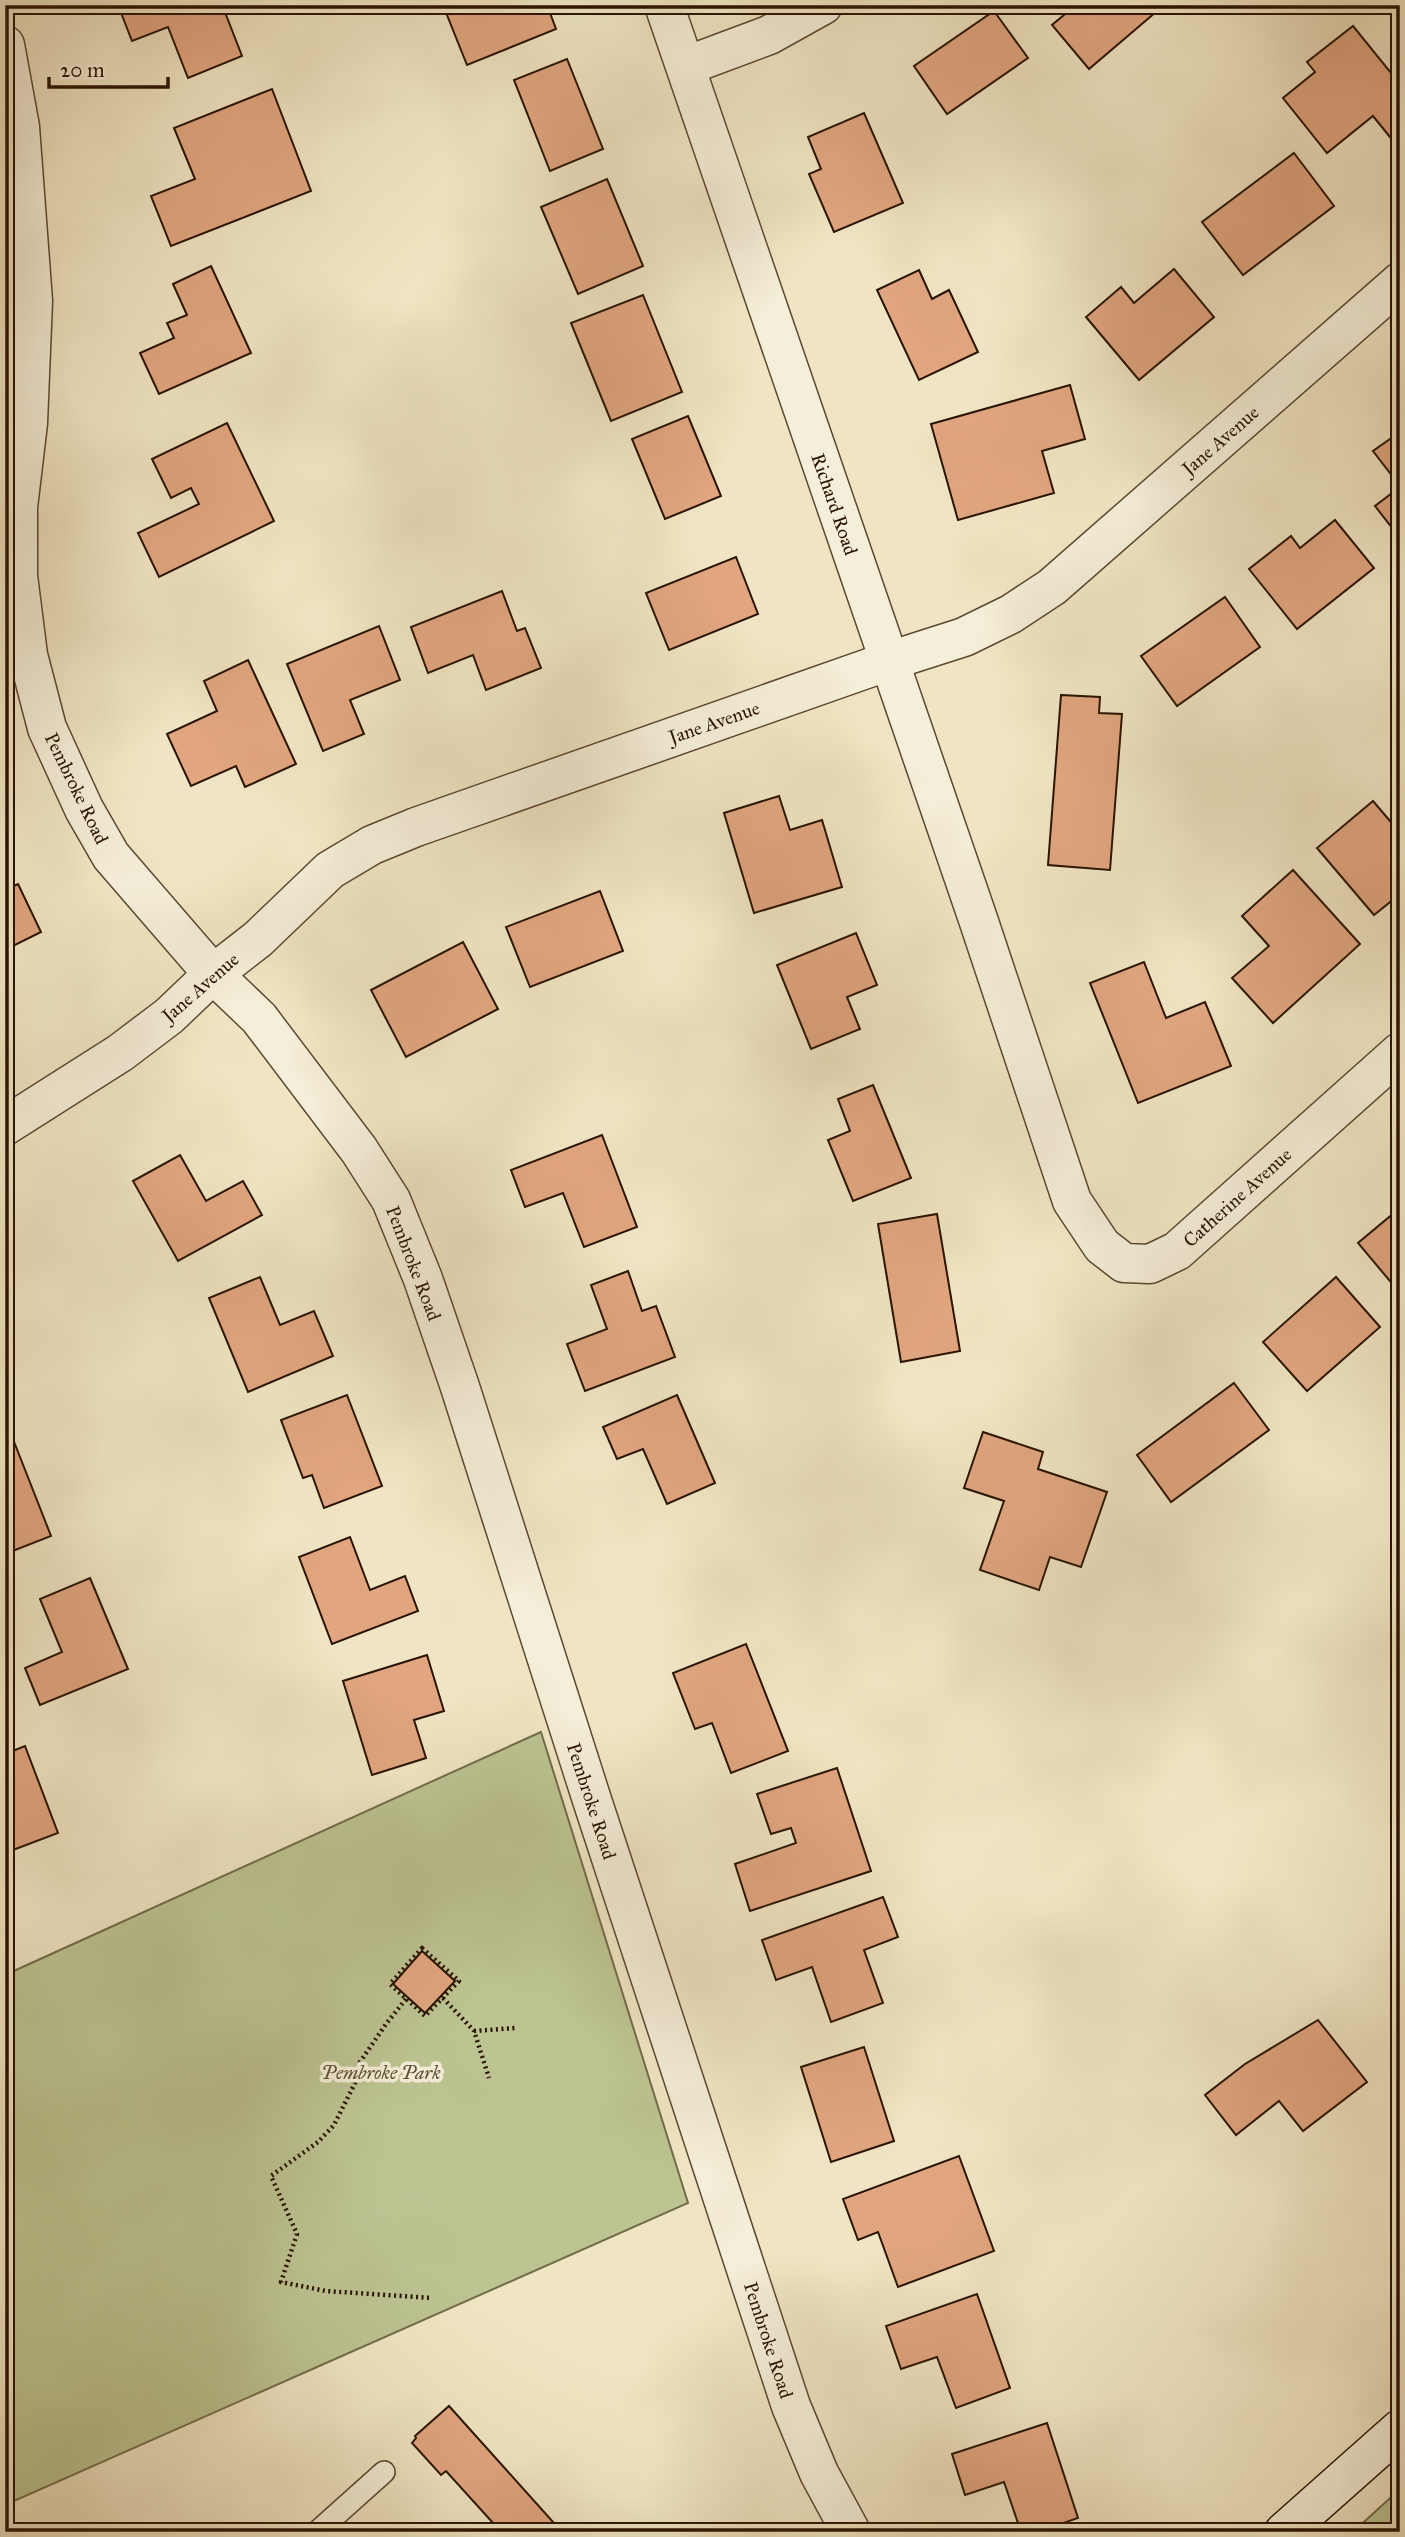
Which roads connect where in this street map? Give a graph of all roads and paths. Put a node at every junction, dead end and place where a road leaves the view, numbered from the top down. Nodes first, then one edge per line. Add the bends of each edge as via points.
1 (664, 5) edge
2 (823, 5) edge
3 (5, 45) edge
4 (686, 66) junction
5 (1400, 282) edge
6 (888, 661) junction
7 (213, 974) junction
8 (1006, 1003) joint
9 (1400, 1052) edge
10 (5, 1126) edge
11 (443, 1998) junction
12 (406, 1999) junction
13 (514, 2028) dead end
14 (474, 2031) junction
15 (489, 2078) dead end
16 (432, 2298) dead end
17 (1400, 2429) edge
18 (384, 2472) dead end
19 (317, 2532) edge
20 (851, 2532) edge
21 (1284, 2532) edge

1 - 4 street, Richard Road
2 - 4 street via 769,35
3 - 7 street, Pembroke Road via 20,127 33,301 29,423 18,508 18,576 28,655 47,728 104,844
4 - 6 street, Richard Road
5 - 6 street, Jane Avenue via 1052,587 964,637
6 - 7 street, Jane Avenue via 372,845 330,870 258,939
6 - 8 street, Richard Road
7 - 10 street, Jane Avenue via 169,1016 120,1053
7 - 20 street, Pembroke Road via 259,1018 391,1200 460,1387 791,2406 819,2473
8 - 9 street, Catherine Avenue via 1072,1201 1102,1246 1124,1263 1150,1264 1177,1251
11 - 12 path via 425,2015
11 - 12 path via 459,1981 422,1948 390,1984
11 - 14 path
12 - 16 path via 360,2062 358,2077 334,2125 271,2176 297,2234 281,2282 326,2291
13 - 14 path
14 - 15 path
17 - 21 street
18 - 19 lane

